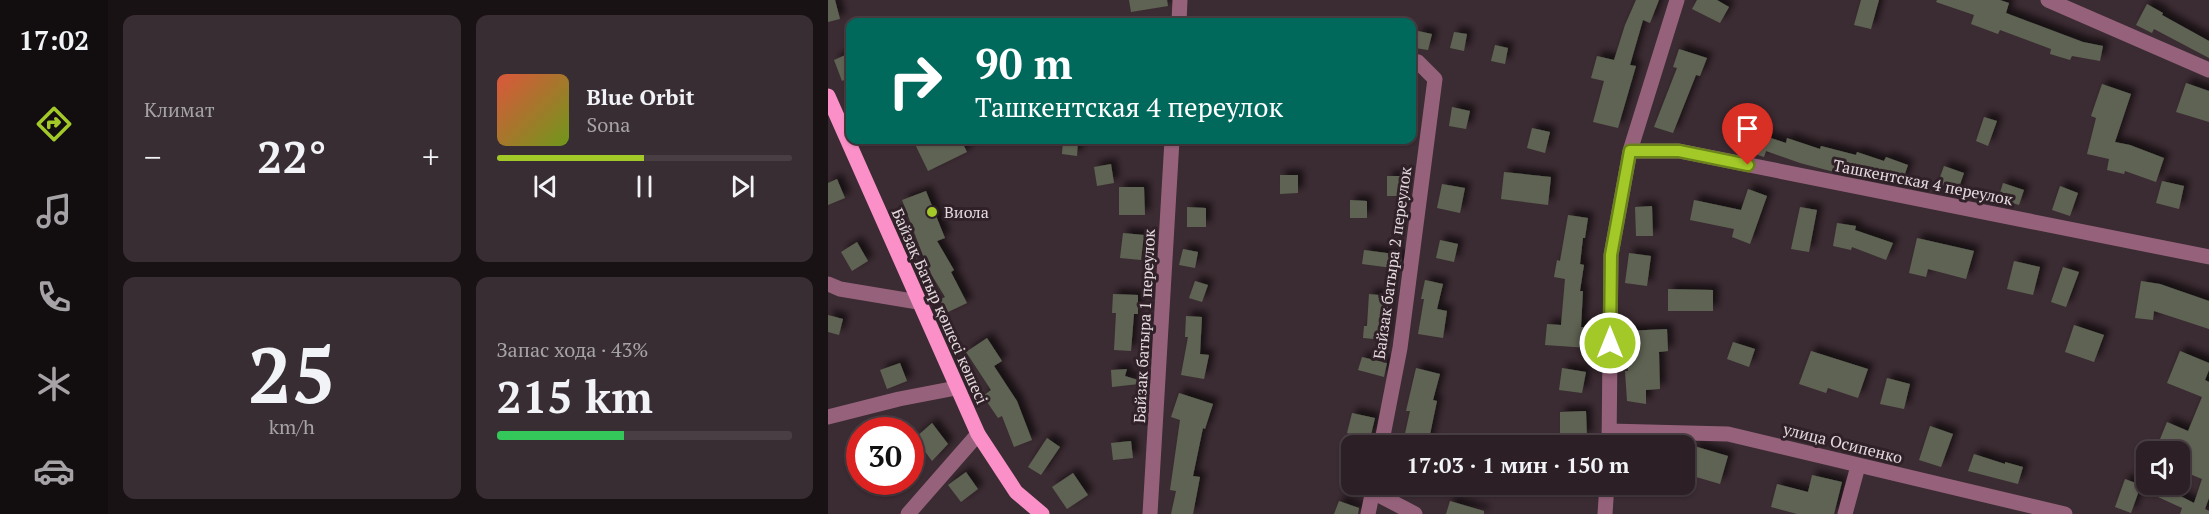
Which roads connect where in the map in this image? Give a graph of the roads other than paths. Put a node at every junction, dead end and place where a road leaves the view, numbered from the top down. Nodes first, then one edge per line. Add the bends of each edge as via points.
1 (1180, 0) edge
2 (1677, 0) edge
3 (2058, 2) edge
4 (1179, 18) edge
5 (1416, 62) edge
6 (2209, 70) edge
7 (828, 96) edge
8 (846, 137) edge
9 (849, 144) edge
10 (1172, 144) edge
11 (1630, 151) junction
12 (2209, 257) edge
13 (828, 284) edge
14 (918, 302) junction
15 (956, 388) junction
16 (828, 417) edge
17 (978, 434) junction
18 (1384, 435) edge
19 (1609, 435) edge
20 (1695, 435) edge
21 (1858, 466) junction
22 (1372, 495) edge
23 (1384, 495) edge
24 (1606, 495) edge
25 (908, 514) edge
26 (1042, 514) edge
27 (1150, 514) edge
28 (1368, 514) edge
29 (1415, 514) edge
30 (1605, 514) edge
31 (1845, 514) edge
32 (2066, 514) edge

1 - 4 street
2 - 11 street
3 - 6 street
5 - 18 street, Байзак батыра 2 переулок via 1435,78 1400,348
7 - 8 main road, Байзақ Батыр қөшесі көшесі
9 - 14 main road, Байзақ Батыр қөшесі көшесі
10 - 27 street, Байзак батыра 1 переулок
11 - 12 street, Ташкентская 4 переулок via 1679,151
11 - 19 street via 1611,255
13 - 14 street
14 - 15 main road, Байзақ Батыр қөшесі көшесі
15 - 16 street
15 - 17 main road, Байзақ Батыр қөшесі көшесі
17 - 25 street
17 - 26 main road, Байзақ Батыр қөшесі көшесі via 1016,492
20 - 21 street, улица Осипенко via 1728,434
21 - 31 street
21 - 32 street, улица Осипенко
22 - 28 street
23 - 29 street
24 - 30 street

